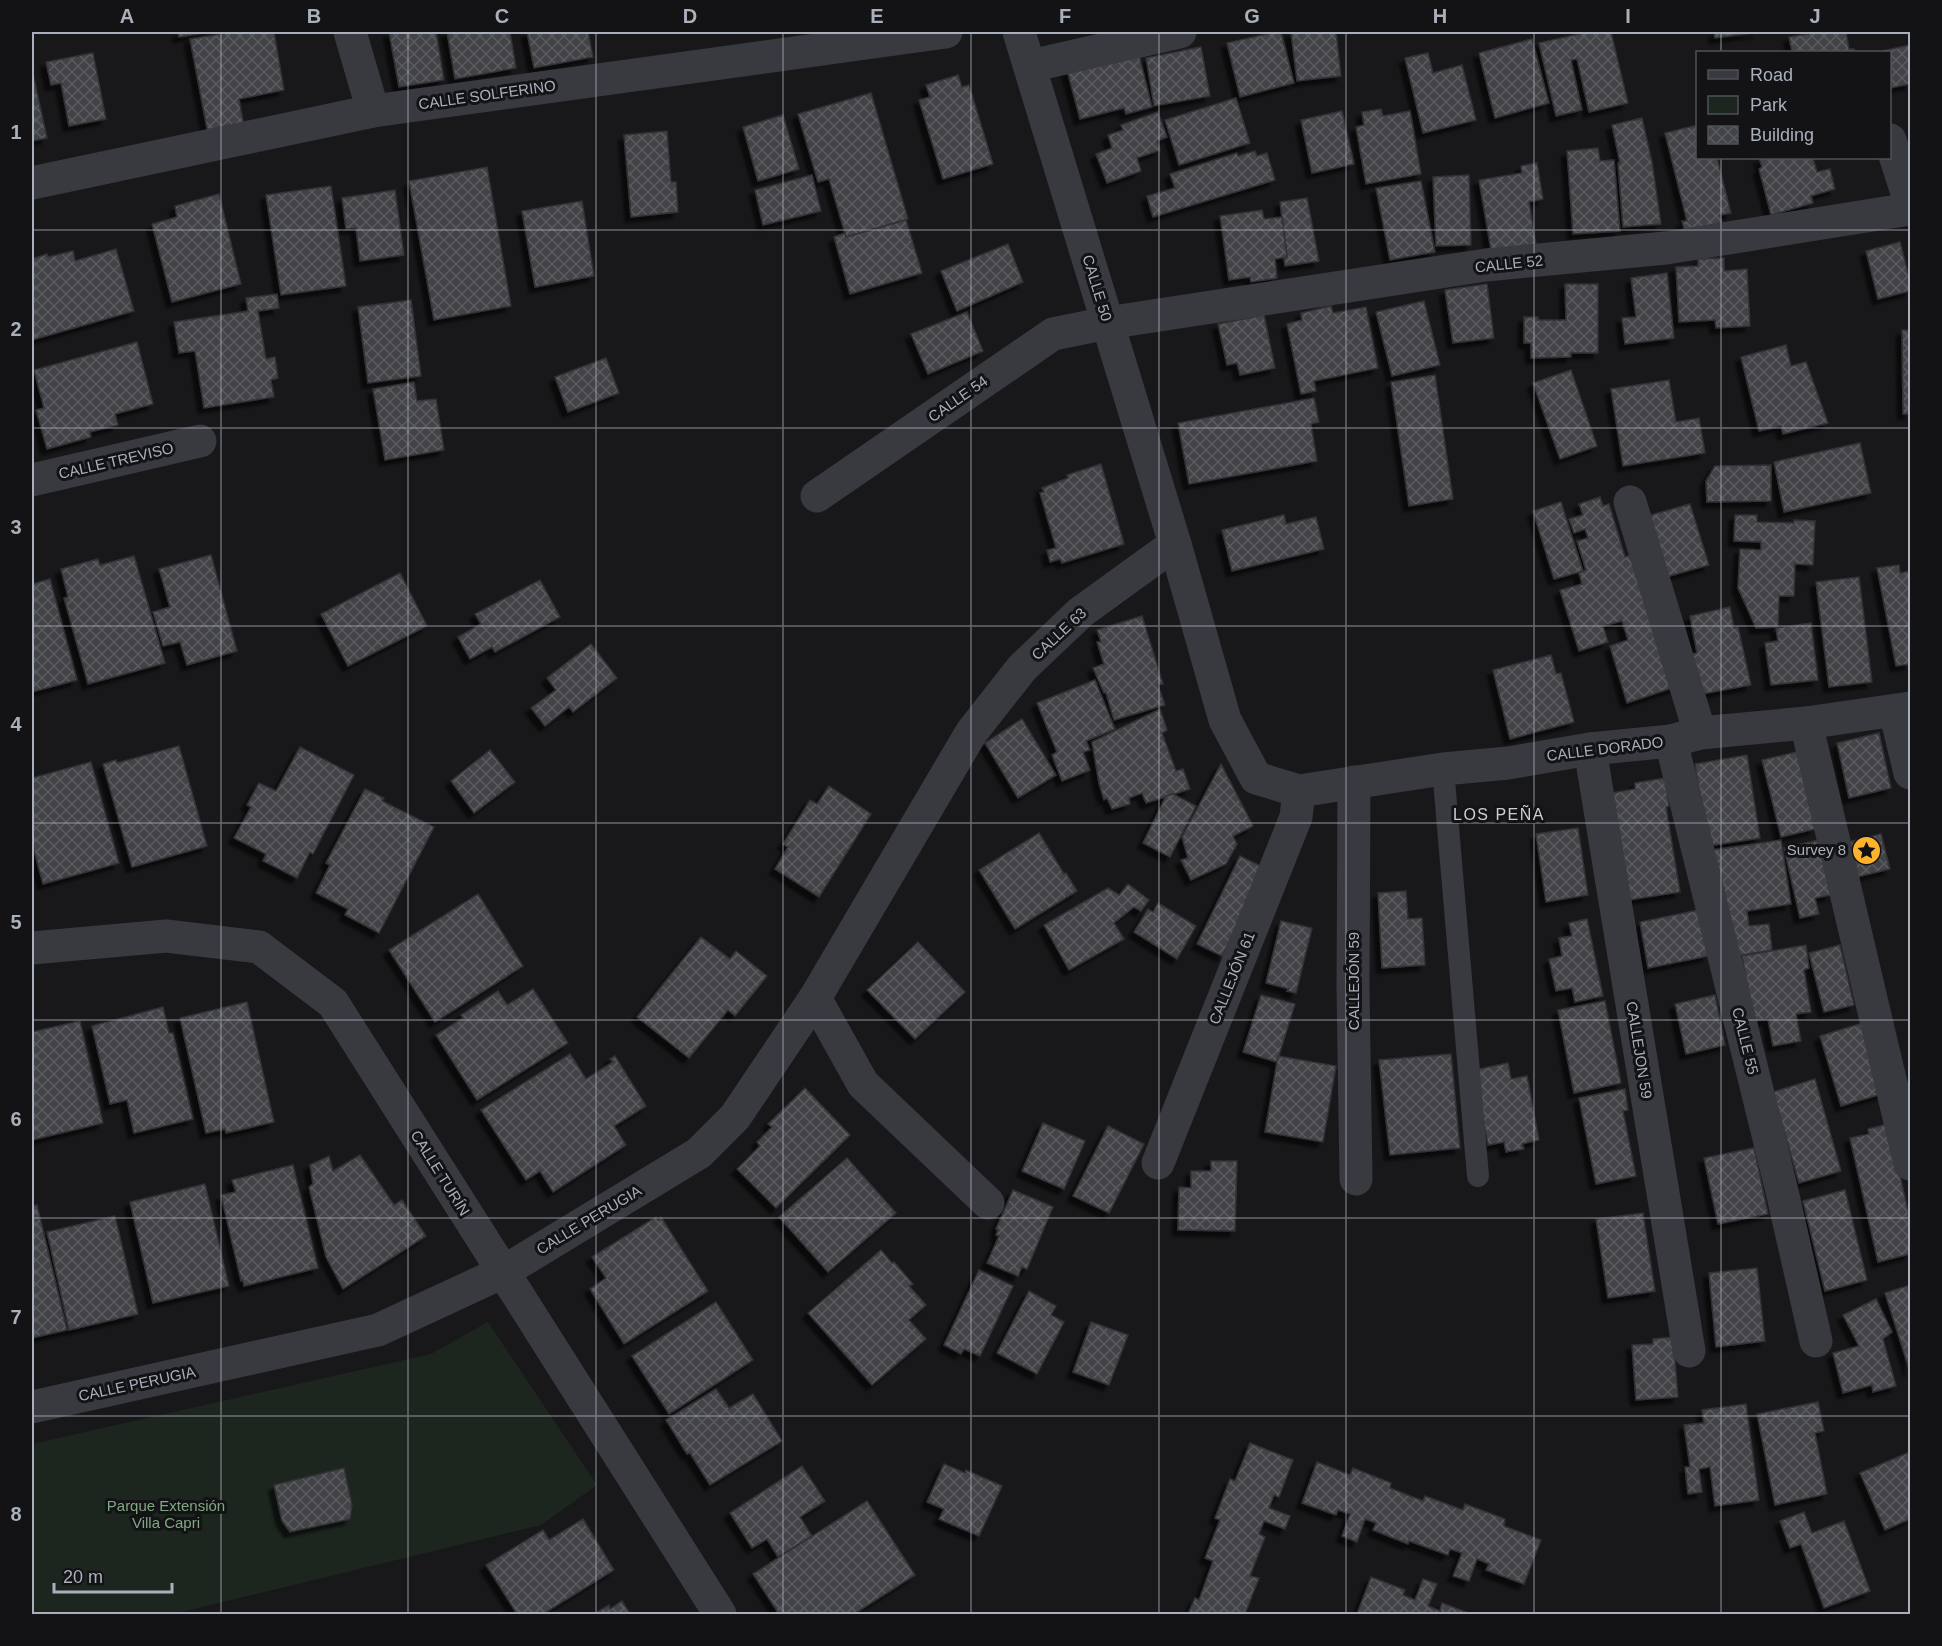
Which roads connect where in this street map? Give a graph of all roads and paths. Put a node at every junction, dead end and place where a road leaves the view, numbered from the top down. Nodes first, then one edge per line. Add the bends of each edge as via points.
1 (350, 32) edge
2 (946, 32) edge
3 (1019, 32) edge
4 (1180, 32) edge
5 (1030, 66) junction
6 (374, 111) junction
7 (1891, 143) edge
8 (32, 183) edge
9 (1911, 202) edge
10 (1911, 209) edge
11 (1107, 323) junction
12 (201, 441) dead end
13 (32, 480) edge
14 (817, 496) dead end
15 (1630, 502) dead end
16 (1174, 544) junction
17 (1903, 710) edge
18 (1806, 723) junction
19 (1686, 737) junction
20 (1590, 748) junction
21 (1443, 769) junction
22 (1911, 773) edge
23 (1354, 782) junction
24 (1299, 791) junction
25 (32, 948) edge
26 (815, 998) junction
27 (1158, 1163) dead end
28 (1911, 1164) edge
29 (1478, 1176) dead end
30 (1356, 1179) dead end
31 (988, 1203) dead end
32 (503, 1272) junction
33 (1816, 1341) dead end
34 (1689, 1351) dead end
35 (32, 1407) edge
36 (720, 1614) edge

1 - 6 street
2 - 6 street, CALLE SOLFERINO
3 - 5 street, CALLE 50
4 - 5 street
5 - 11 street, CALLE 50
6 - 8 street, CALLE SOLFERINO
7 - 9 street
10 - 11 street, CALLE 52 via 1666,248 1486,265
11 - 14 street, CALLE 54 via 1053,334
11 - 16 street, CALLE 50
12 - 13 street, CALLE TREVISO
15 - 19 street, CALLE 55
16 - 24 street via 1225,720 1256,778
16 - 26 street, CALLE 63 via 1081,612 1022,668 971,734
17 - 18 street, CALLE DORADO
17 - 22 street
18 - 19 street, CALLE DORADO
18 - 28 street
19 - 20 street, CALLE DORADO
19 - 33 street, CALLE 55
20 - 21 street, CALLE DORADO via 1508,763
20 - 34 street, CALLEJON 59
21 - 23 street, CALLE DORADO
21 - 29 lane
23 - 24 street, CALLE DORADO
23 - 30 street, CALLEJÓN 59
24 - 27 street, CALLEJÓN 61 via 1296,818
25 - 32 street, CALLE TURÍN via 166,936 259,947 333,1003
26 - 31 street via 863,1084
26 - 32 street, CALLE PERUGIA via 735,1117 699,1153
32 - 35 street, CALLE PERUGIA via 378,1330
32 - 36 street, CALLE TURÍN

